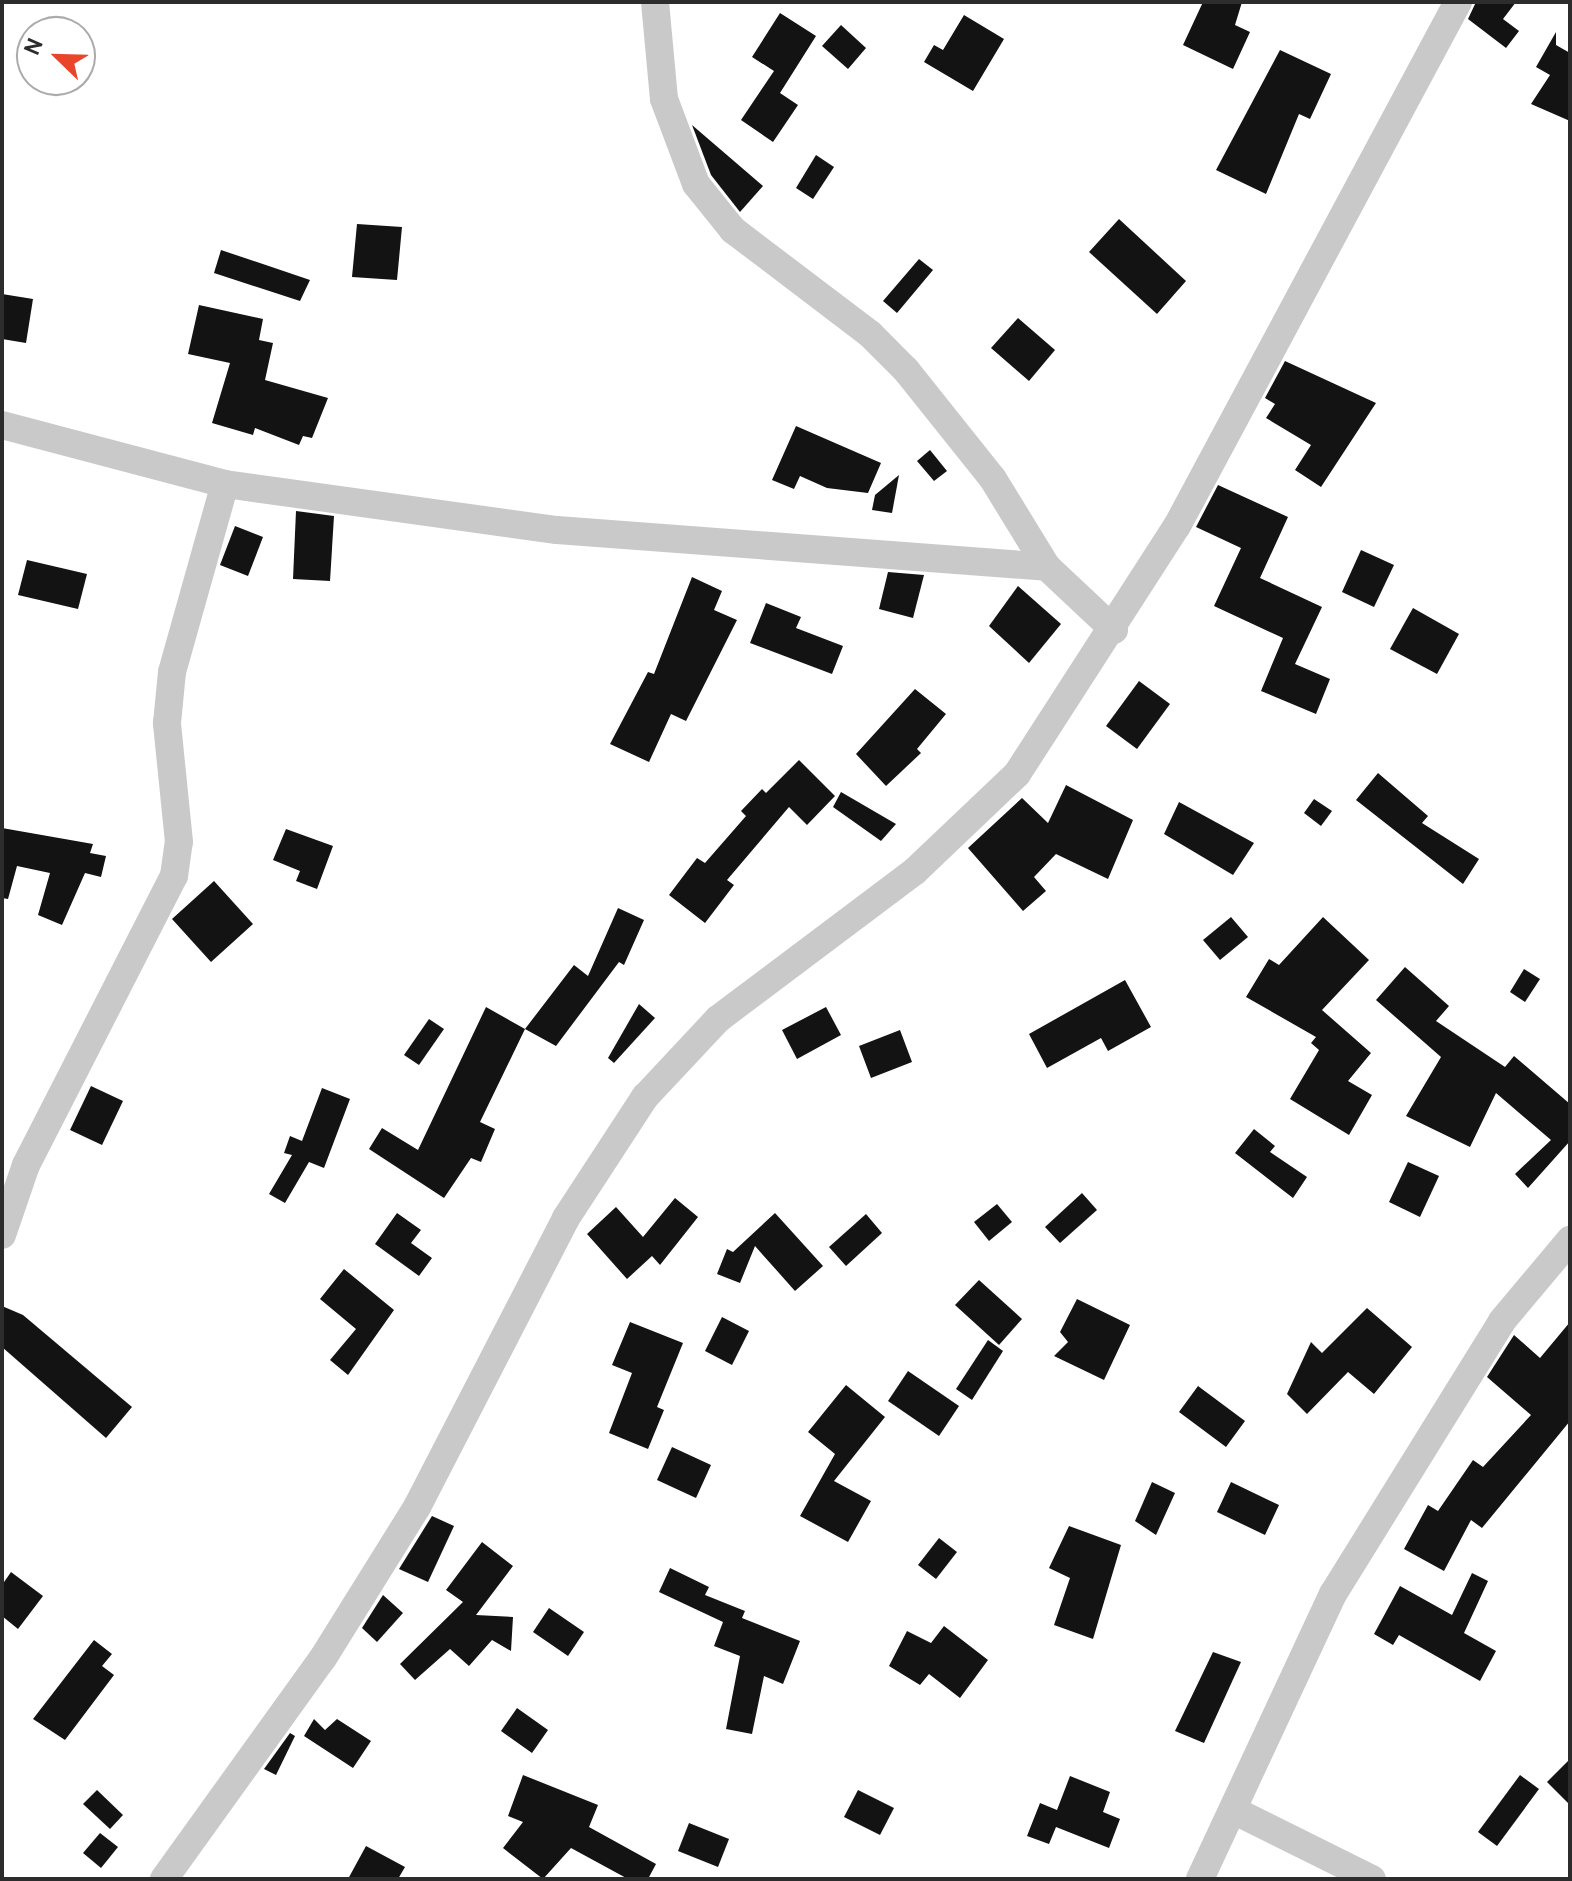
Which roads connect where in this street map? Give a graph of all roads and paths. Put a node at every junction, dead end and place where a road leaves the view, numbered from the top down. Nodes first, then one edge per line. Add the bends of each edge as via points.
1 (655, 2) edge
2 (1458, 2) edge
3 (2, 425) edge
4 (225, 484) junction
5 (1047, 567) junction
6 (1114, 630) junction
7 (2, 1235) edge
8 (1570, 1240) edge
9 (1233, 1810) junction
10 (164, 1879) edge
11 (1200, 1879) edge
12 (1372, 1879) edge

1 - 5 street via 664,99 696,184 733,230 870,334 906,370 993,479
2 - 6 street via 1177,526
3 - 4 street
4 - 5 street via 557,530
4 - 7 street via 172,672 167,723 179,842 174,876 26,1165
5 - 6 street
6 - 10 street via 1017,774 915,871 718,1019 645,1097 566,1218 417,1507 323,1658
8 - 9 street via 1502,1321 1333,1594
9 - 11 street
9 - 12 street

